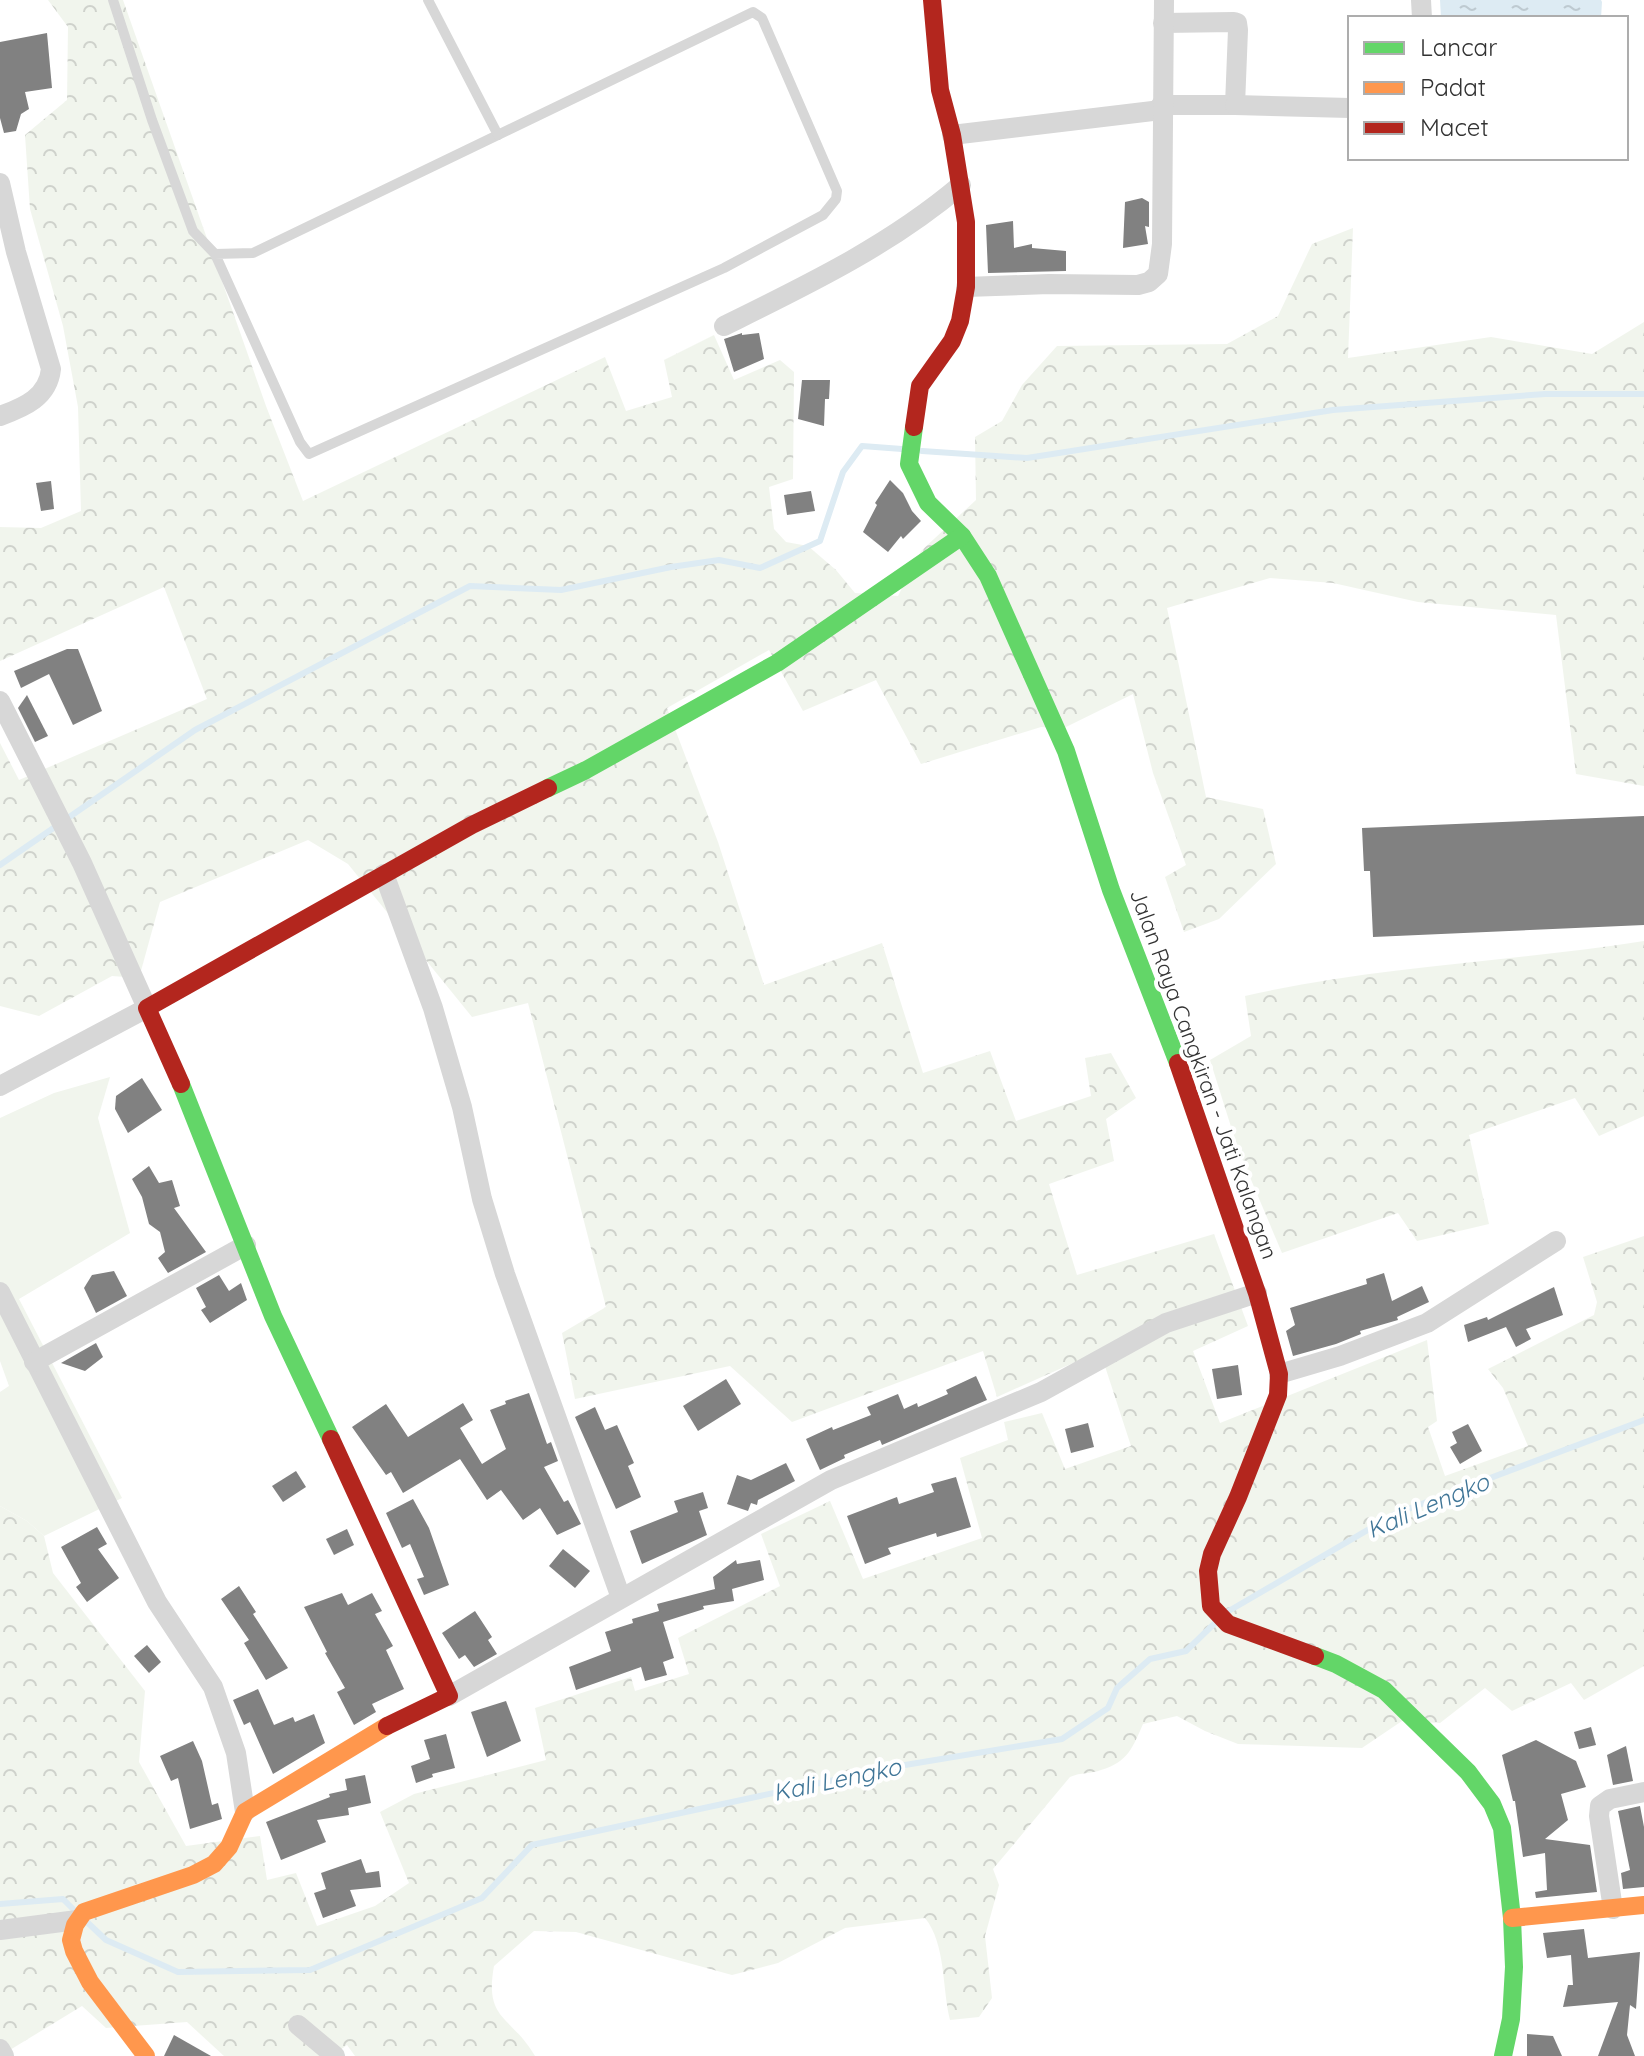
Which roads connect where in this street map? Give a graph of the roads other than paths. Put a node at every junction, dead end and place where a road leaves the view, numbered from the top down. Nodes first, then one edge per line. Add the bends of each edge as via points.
1 (113, 0) edge
2 (428, 0) edge
3 (932, 0) edge
4 (1164, 0) edge
5 (1163, 23) junction
6 (1235, 105) junction
7 (1161, 108) junction
8 (1348, 108) edge
9 (498, 135) junction
10 (952, 135) junction
11 (0, 183) edge
12 (961, 185) junction
13 (215, 254) junction
14 (966, 287) junction
15 (724, 326) dead end
16 (0, 416) edge
17 (962, 536) junction
18 (0, 701) edge
19 (384, 874) junction
20 (147, 1008) junction
21 (0, 1086) edge
22 (1556, 1241) dead end
23 (246, 1245) junction
24 (0, 1292) edge
25 (1257, 1293) junction
26 (34, 1362) junction
27 (1279, 1374) junction
28 (621, 1598) junction
29 (449, 1696) junction
30 (1644, 1792) edge
31 (245, 1812) junction
32 (1644, 1905) edge
33 (1613, 1909) junction
34 (80, 1917) junction
35 (1512, 1918) junction
36 (0, 1930) edge
37 (298, 2025) dead end
38 (0, 2049) edge
39 (4, 2056) edge
40 (146, 2056) edge
41 (335, 2056) edge
42 (1503, 2056) edge

1 - 13 lane via 193,231
2 - 9 lane
3 - 10 street, Jalan Raya Cangkiran - Jati Kalangan via 940,90
4 - 5 street
5 - 6 street via 1237,23
5 - 7 street
6 - 7 street
6 - 8 street
7 - 10 street
7 - 14 street via 1158,274 1138,285
9 - 13 lane via 253,253
9 - 13 lane via 753,12 762,18 836,199 823,215 724,268 309,454
10 - 12 street, Jalan Raya Cangkiran - Jati Kalangan
11 - 16 street via 51,369 44,391 33,402
12 - 14 street, Jalan Raya Cangkiran - Jati Kalangan
12 - 15 street via 870,251
14 - 17 street, Jalan Raya Cangkiran - Jati Kalangan via 952,341 920,386 909,464 928,503
17 - 19 street via 777,663
17 - 25 street, Jalan Raya Cangkiran - Jati Kalangan via 988,576 1066,751
18 - 20 street
19 - 20 street
19 - 28 street via 433,1008 505,1274
20 - 21 street
20 - 23 street
22 - 27 street via 1427,1323
23 - 26 street
23 - 29 street via 273,1316
24 - 26 street
25 - 27 street, Jalan Raya Cangkiran - Jati Kalangan
25 - 28 street via 1166,1323 1041,1392 831,1480
26 - 31 street via 157,1602 213,1687 236,1753
27 - 35 street, Jalan Raya Cangkiran - Jati Kalangan via 1278,1395 1212,1554 1211,1606 1228,1624 1336,1664 1384,1690 1447,1750 1492,1804 1502,1828
28 - 29 street
29 - 31 street via 398,1720
30 - 33 street via 1600,1806
31 - 34 street via 229,1847 214,1864
32 - 33 street
33 - 35 street
34 - 36 street
34 - 40 street via 71,1937 81,1967
35 - 42 street, Jalan Raya Cangkiran - Jati Kalangan via 1513,1995
37 - 41 street
38 - 39 street

